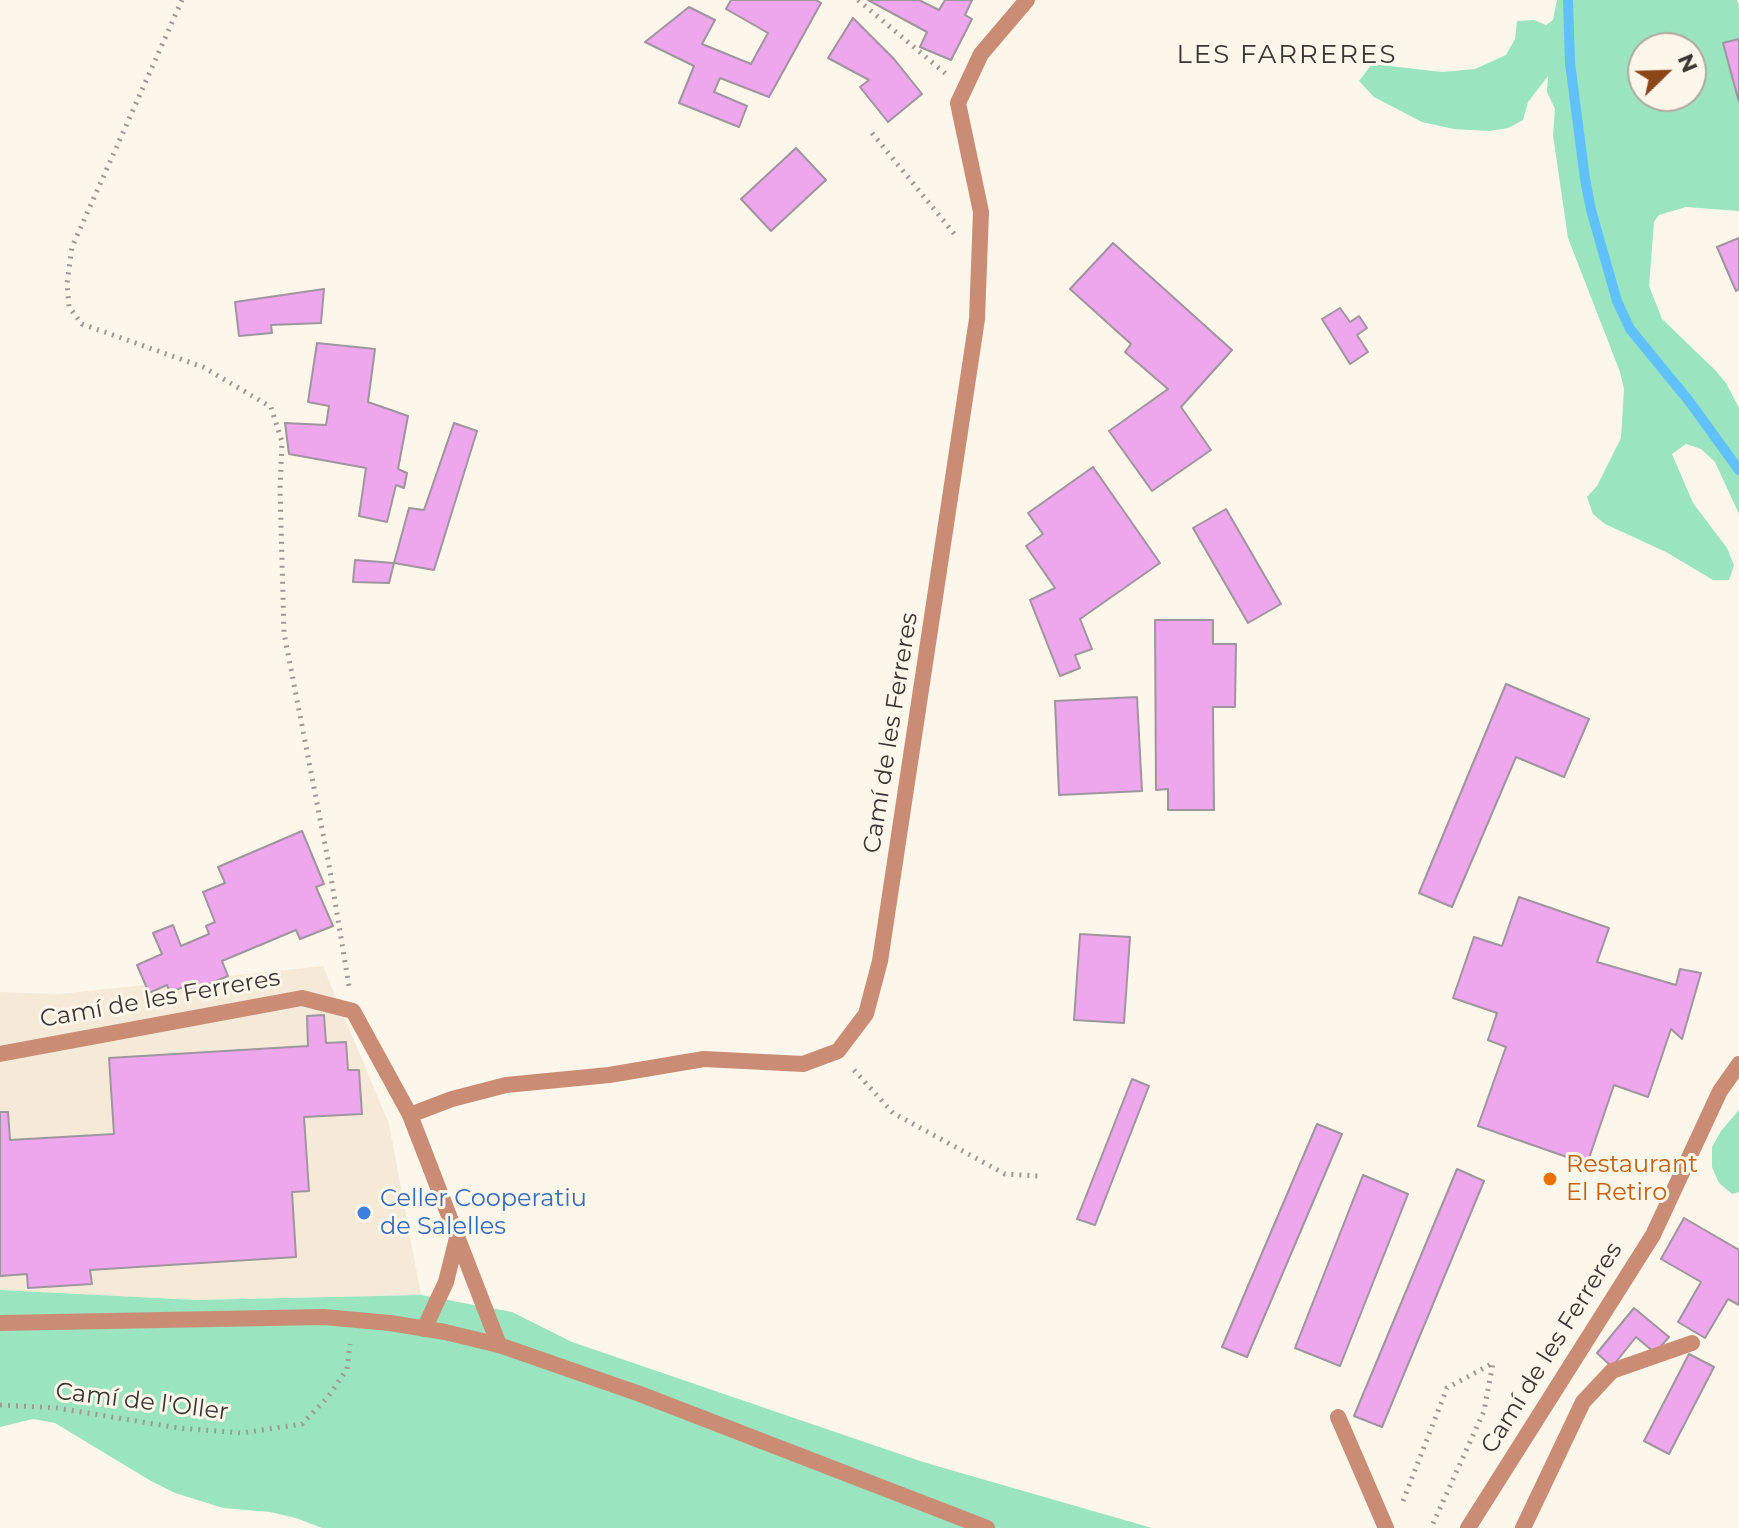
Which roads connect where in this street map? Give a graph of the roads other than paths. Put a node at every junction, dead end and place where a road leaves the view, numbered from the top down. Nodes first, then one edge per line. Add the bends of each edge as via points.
1 (1027, 0) edge
2 (0, 1054) edge
3 (1739, 1064) edge
4 (410, 1115) junction
5 (457, 1238) junction
6 (0, 1323) edge
7 (424, 1329) junction
8 (1692, 1343) dead end
9 (499, 1345) junction
10 (1338, 1417) dead end
11 (987, 1528) edge
12 (1386, 1528) edge
13 (1468, 1528) edge
14 (1523, 1528) edge

1 - 4 street, Camí de les Ferreres via 981,54 958,103 981,212 975,335 880,961 866,1014 838,1051 803,1064 704,1059 506,1085
2 - 4 street, Camí de les Ferreres via 302,998 353,1011
3 - 13 street, Camí de les Ferreres via 1720,1091 1653,1235
4 - 5 street
5 - 7 street via 446,1282
5 - 9 street
6 - 7 street via 324,1317
7 - 9 street
8 - 14 street via 1612,1371 1583,1402
9 - 11 street
10 - 12 street

